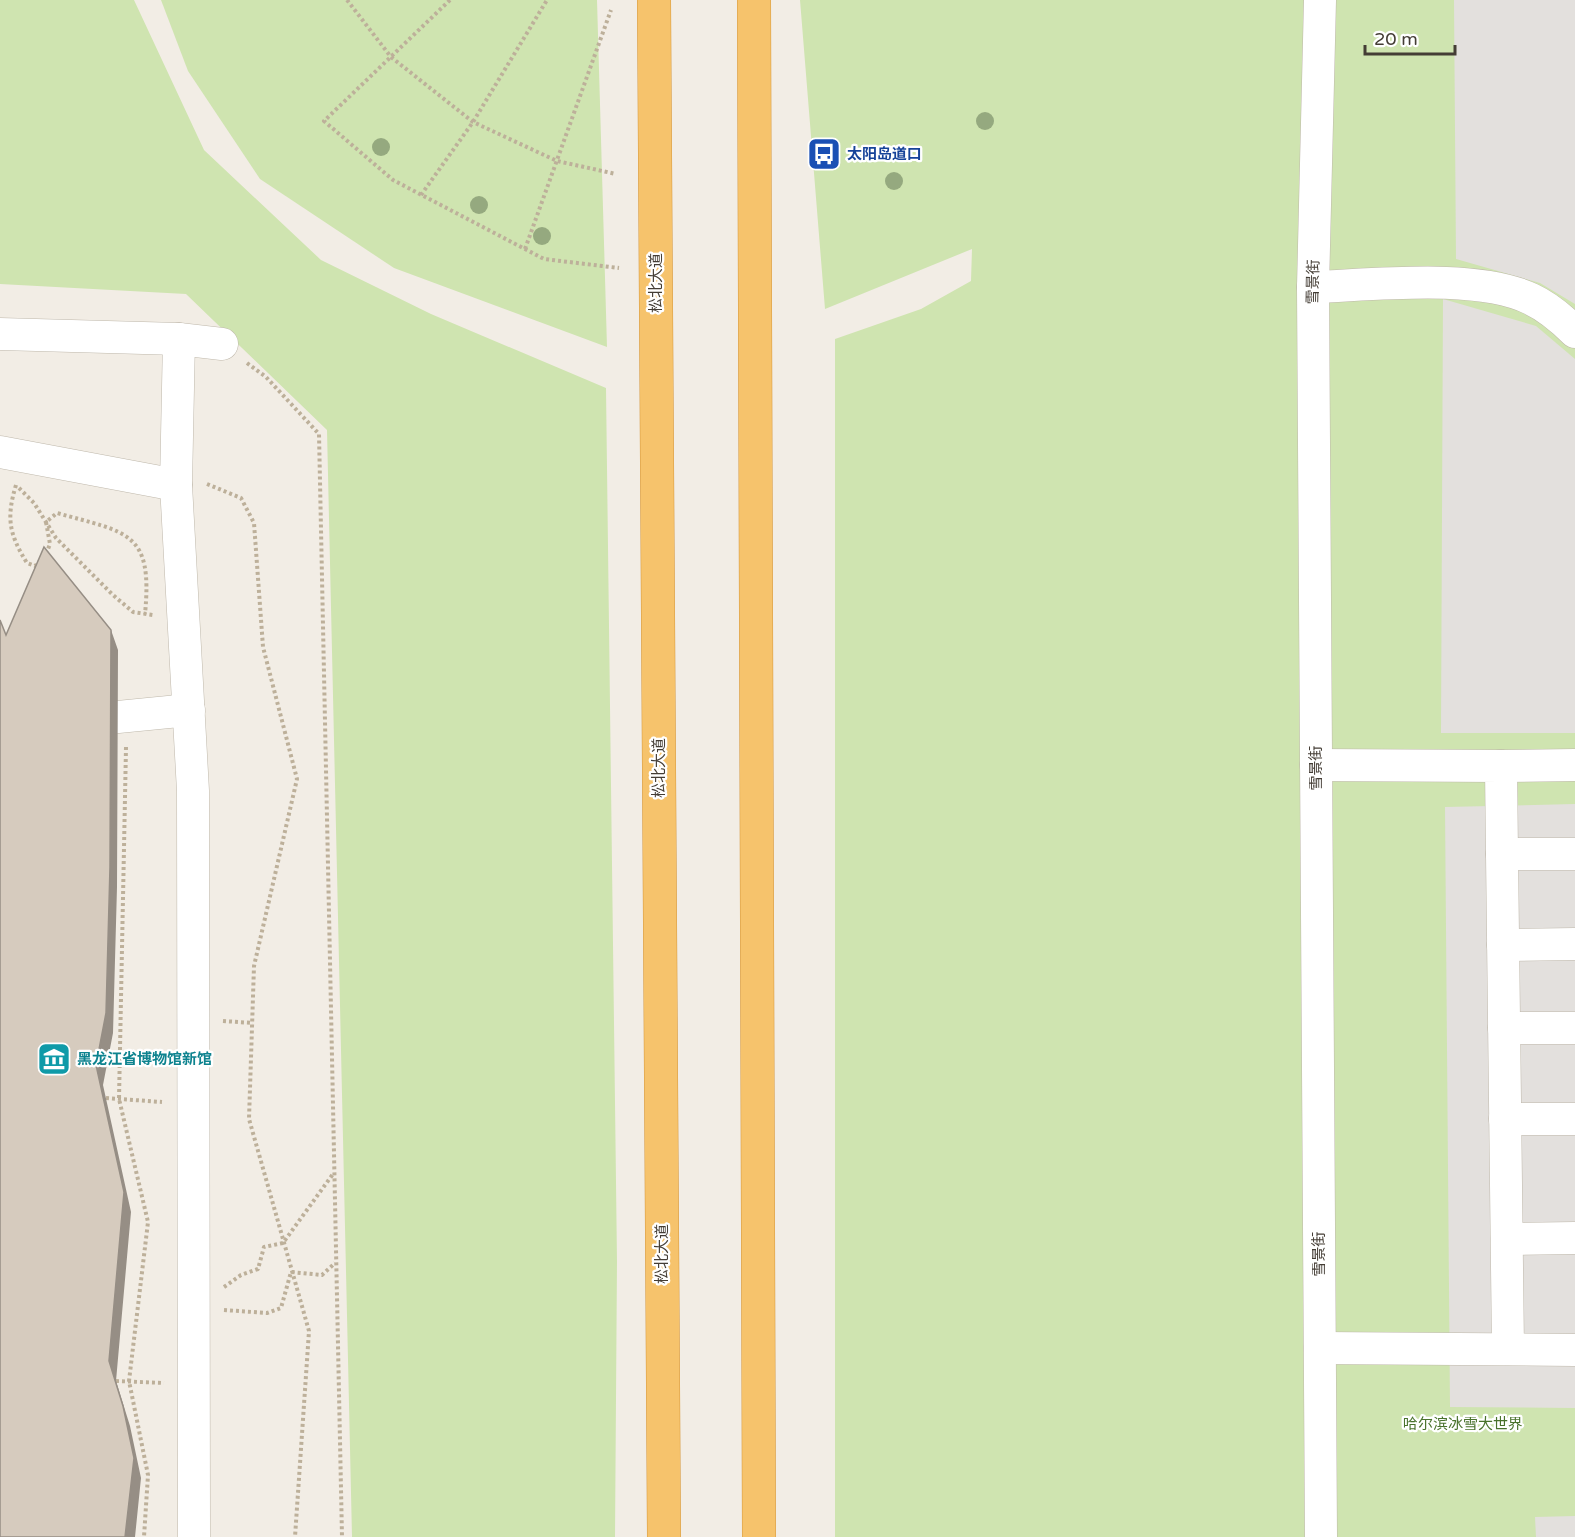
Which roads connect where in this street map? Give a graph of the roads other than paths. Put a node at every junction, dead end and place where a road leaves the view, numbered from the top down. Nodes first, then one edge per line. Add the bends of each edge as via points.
1 (654, 0) edge
2 (753, 0) edge
3 (1320, 0) edge
4 (1313, 286) junction
5 (1575, 332) edge
6 (0, 334) edge
7 (179, 339) junction
8 (222, 344) road end
9 (0, 452) edge
10 (176, 485) junction
11 (189, 710) junction
12 (122, 716) road end
13 (1316, 765) junction
14 (1575, 765) edge
15 (1501, 766) junction
16 (1502, 854) junction
17 (1575, 854) edge
18 (1575, 944) edge
19 (1503, 945) junction
20 (1504, 1028) junction
21 (1575, 1028) edge
22 (1505, 1119) junction
23 (1575, 1119) edge
24 (1575, 1238) edge
25 (1507, 1239) junction
26 (1320, 1348) junction
27 (1508, 1349) junction
28 (1575, 1350) edge
29 (194, 1537) edge
30 (664, 1537) edge
31 (759, 1537) edge
32 (1322, 1537) edge

1 - 30 highway, 松北大道
2 - 31 highway
3 - 4 street, 雪景街
4 - 5 street via 1454,284 1492,288 1530,298
4 - 13 street, 雪景街
6 - 7 street
7 - 8 street
7 - 10 street
9 - 10 street
10 - 11 street
11 - 12 street
11 - 29 street via 196,1105
13 - 15 street
13 - 26 street, 雪景街
14 - 15 street
15 - 16 street
16 - 17 street
16 - 19 street
18 - 19 street
19 - 20 street
20 - 21 street
20 - 22 street
22 - 23 street
22 - 25 street
24 - 25 street
25 - 27 street
26 - 27 street
26 - 32 street, 雪景街
27 - 28 street

